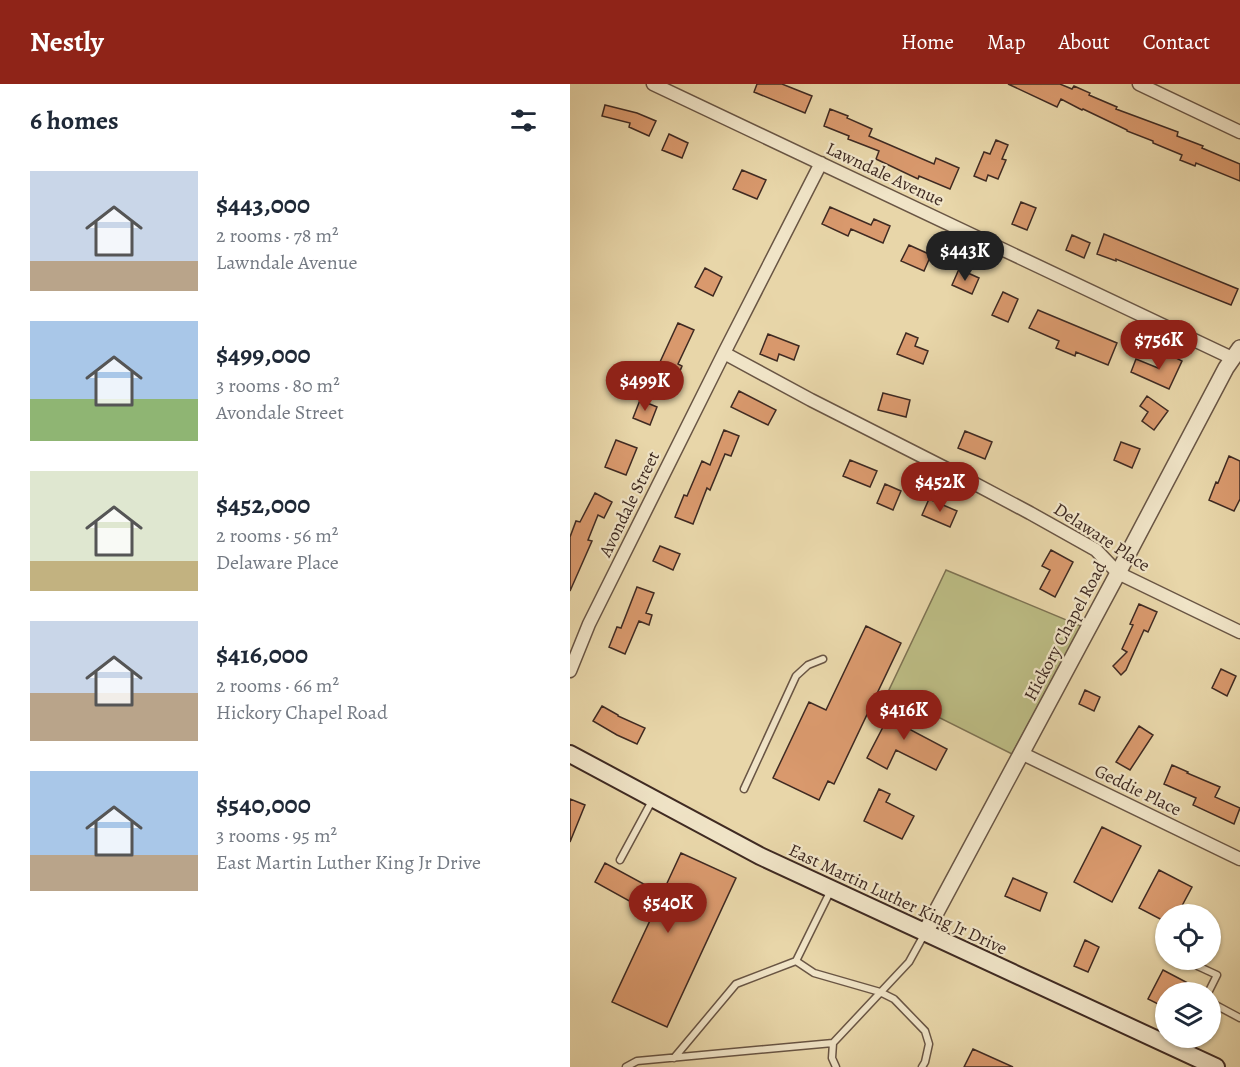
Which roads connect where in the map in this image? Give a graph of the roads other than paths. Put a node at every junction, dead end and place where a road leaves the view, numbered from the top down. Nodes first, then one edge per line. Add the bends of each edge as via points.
1 (653, 84) edge
2 (1139, 84) edge
3 (1240, 132) edge
4 (821, 163) junction
5 (724, 353) junction
6 (1236, 353) edge
7 (1118, 573) junction
8 (1240, 632) edge
9 (823, 659) dead end
10 (570, 670) edge
11 (1021, 753) junction
12 (570, 754) edge
13 (744, 789) dead end
14 (654, 799) junction
15 (1240, 859) edge
16 (620, 860) dead end
17 (831, 889) junction
18 (925, 933) junction
19 (796, 961) junction
20 (1206, 970) edge
21 (1214, 982) edge
22 (880, 992) junction
23 (1221, 1007) edge
24 (1240, 1016) edge
25 (1155, 1032) edge
26 (833, 1043) junction
27 (1190, 1048) edge
28 (674, 1058) junction
29 (626, 1067) edge
30 (836, 1067) edge
31 (922, 1067) edge
32 (1216, 1067) edge

1 - 4 street, Lawndale Avenue
2 - 3 street
4 - 5 street, Avondale Street
4 - 6 street, Lawndale Avenue
5 - 7 street, Delaware Place via 1096,550
5 - 10 street, Avondale Street via 589,624
6 - 7 street, Hickory Chapel Road
7 - 8 street, Delaware Place
7 - 11 street, Hickory Chapel Road
9 - 13 lane via 796,676
11 - 15 street, Geddie Place
11 - 18 street, Hickory Chapel Road
12 - 14 main road, East Martin Luther King Jr Drive
14 - 16 lane
14 - 17 main road, East Martin Luther King Jr Drive
17 - 18 main road, East Martin Luther King Jr Drive
17 - 19 lane
18 - 22 lane via 909,962
18 - 25 main road, East Martin Luther King Jr Drive
19 - 22 lane via 814,973
19 - 28 lane via 736,984
20 - 21 lane via 1217,975
22 - 26 lane
22 - 31 lane via 894,999 925,1031 929,1044
23 - 24 lane
26 - 28 lane
26 - 30 lane
27 - 32 main road, East Martin Luther King Jr Drive
28 - 29 lane via 637,1061

